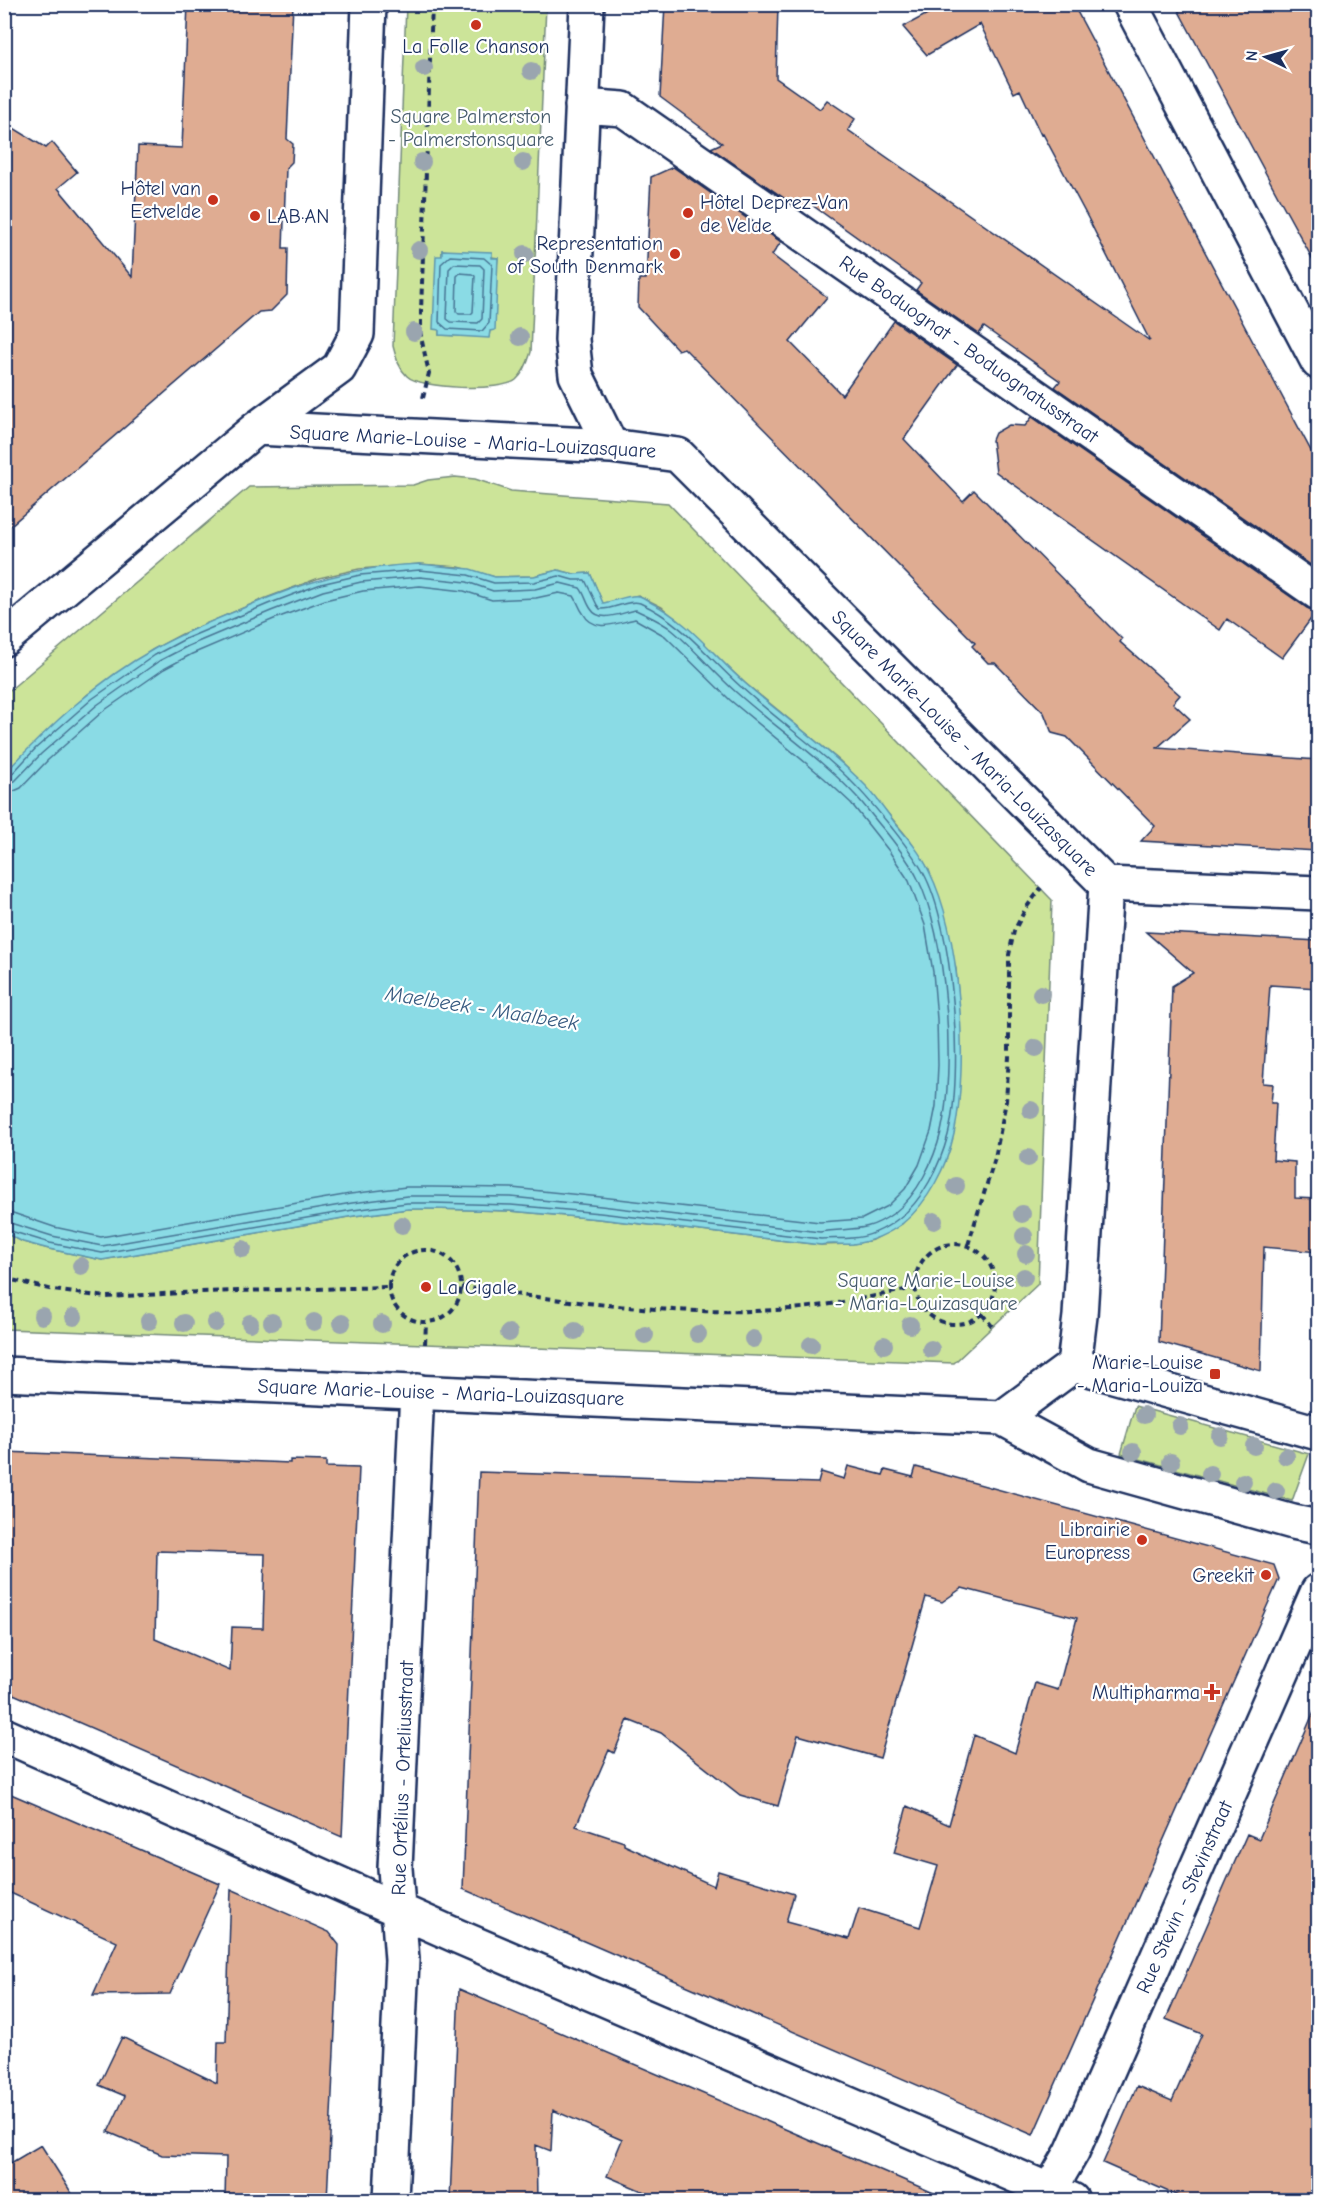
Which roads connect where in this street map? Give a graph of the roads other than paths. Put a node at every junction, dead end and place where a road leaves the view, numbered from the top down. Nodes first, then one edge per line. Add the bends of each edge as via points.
1 (369, 4) edge
2 (587, 4) edge
3 (1130, 4) edge
4 (582, 106) junction
5 (1318, 362) edge
6 (257, 428) junction
7 (611, 446) junction
8 (1318, 593) edge
9 (4, 639) edge
10 (1106, 884) junction
11 (1318, 894) edge
12 (1074, 1365) junction
13 (4, 1374) edge
14 (417, 1391) junction
15 (1002, 1418) junction
16 (1318, 1433) edge
17 (1318, 1527) edge
18 (1318, 1591) edge
19 (4, 1735) edge
20 (399, 1910) junction
21 (1056, 2197) edge
22 (391, 2200) edge

1 - 6 street via 357,334 339,368
2 - 4 street
3 - 5 street
4 - 7 street via 572,340 576,375
4 - 8 street, Rue Boduognat - Boduognatusstraat via 623,109
6 - 7 street, Square Marie-Louise - Maria-Louizasquare
6 - 9 street
7 - 10 street, Square Marie-Louise - Maria-Louizasquare via 678,455
10 - 11 street
10 - 12 street, Square Marie-Louise - Maria-Louizasquare
12 - 15 street
12 - 16 street
13 - 14 street, Square Marie-Louise - Maria-Louizasquare
14 - 15 street, Square Marie-Louise - Maria-Louizasquare
14 - 20 street, Rue Ortélius - Orteliusstraat via 395,1868
15 - 17 street via 1089,1465
18 - 21 street, Rue Stevin - Stevinstraat via 1072,2152
19 - 20 street
20 - 21 street
20 - 22 street, Rue Ortélius - Orteliusstraat via 402,1960

